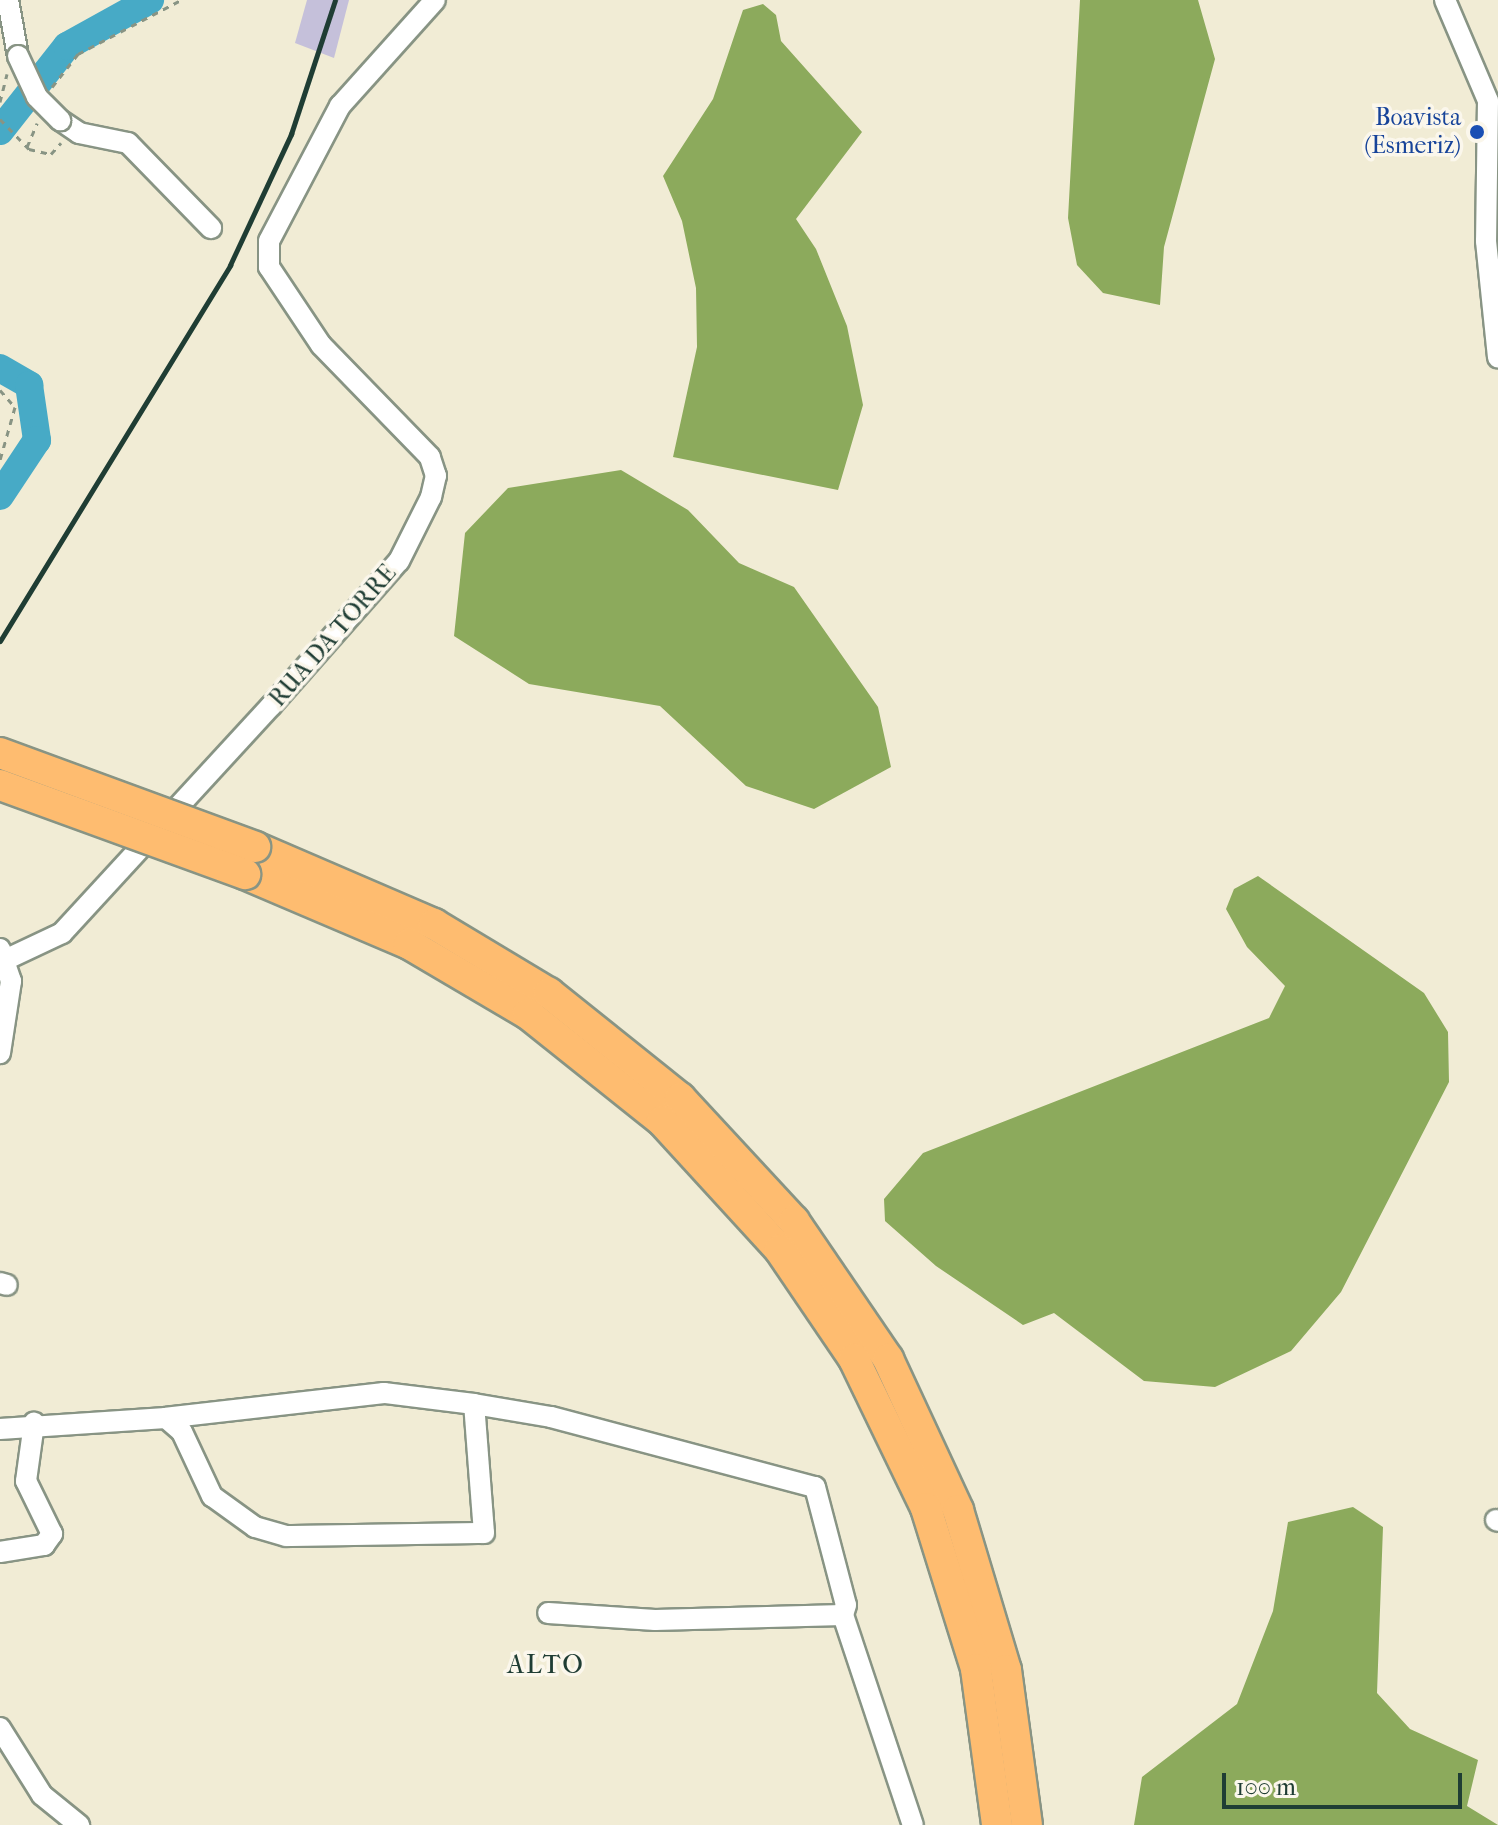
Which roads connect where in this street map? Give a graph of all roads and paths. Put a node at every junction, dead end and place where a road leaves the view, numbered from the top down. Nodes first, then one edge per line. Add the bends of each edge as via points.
1 (8, 0) edge
2 (181, 0) edge
3 (1445, 0) edge
4 (425, 3) edge
5 (49, 93) dead end
6 (0, 119) edge
7 (38, 120) dead end
8 (65, 124) junction
9 (27, 147) junction
10 (1495, 162) edge
11 (211, 228) dead end
12 (1498, 357) edge
13 (0, 390) edge
14 (0, 460) edge
15 (0, 753) edge
16 (0, 785) edge
17 (250, 860) junction
18 (4, 954) edge
19 (0, 1053) edge
20 (474, 1404) junction
21 (166, 1418) junction
22 (34, 1423) junction
23 (0, 1429) edge
24 (0, 1552) edge
25 (548, 1613) dead end
26 (843, 1615) junction
27 (0, 1728) edge
28 (79, 1825) edge
29 (913, 1825) edge
30 (997, 1825) edge
31 (1027, 1825) edge

1 - 8 street, bridge via 18,56 37,97
2 - 5 path via 78,54
3 - 10 street via 1481,72
4 - 18 street, RUA DA TORRE via 340,106 269,241 269,267 321,345 430,457 431,497 399,561 62,933
6 - 9 path
7 - 9 path
8 - 9 path via 51,154
8 - 11 street via 128,143
10 - 12 street via 1486,241
13 - 14 path via 15,407
15 - 17 highway, bridge
16 - 17 highway, bridge
17 - 30 highway via 528,1014 662,1121 773,1241 854,1359 926,1508 976,1669
17 - 31 highway via 434,924 549,993 680,1098 794,1221 888,1359 954,1500 1006,1670
18 - 19 street via 11,1006
20 - 21 street via 384,1393
20 - 21 street via 484,1533 465,1538 286,1536 255,1527 212,1496 182,1432
20 - 26 street via 551,1417 815,1487 837,1560
21 - 22 street
22 - 23 street
22 - 24 street via 26,1481 52,1534 44,1545
25 - 26 street via 655,1620
26 - 29 street
27 - 28 street via 42,1795

